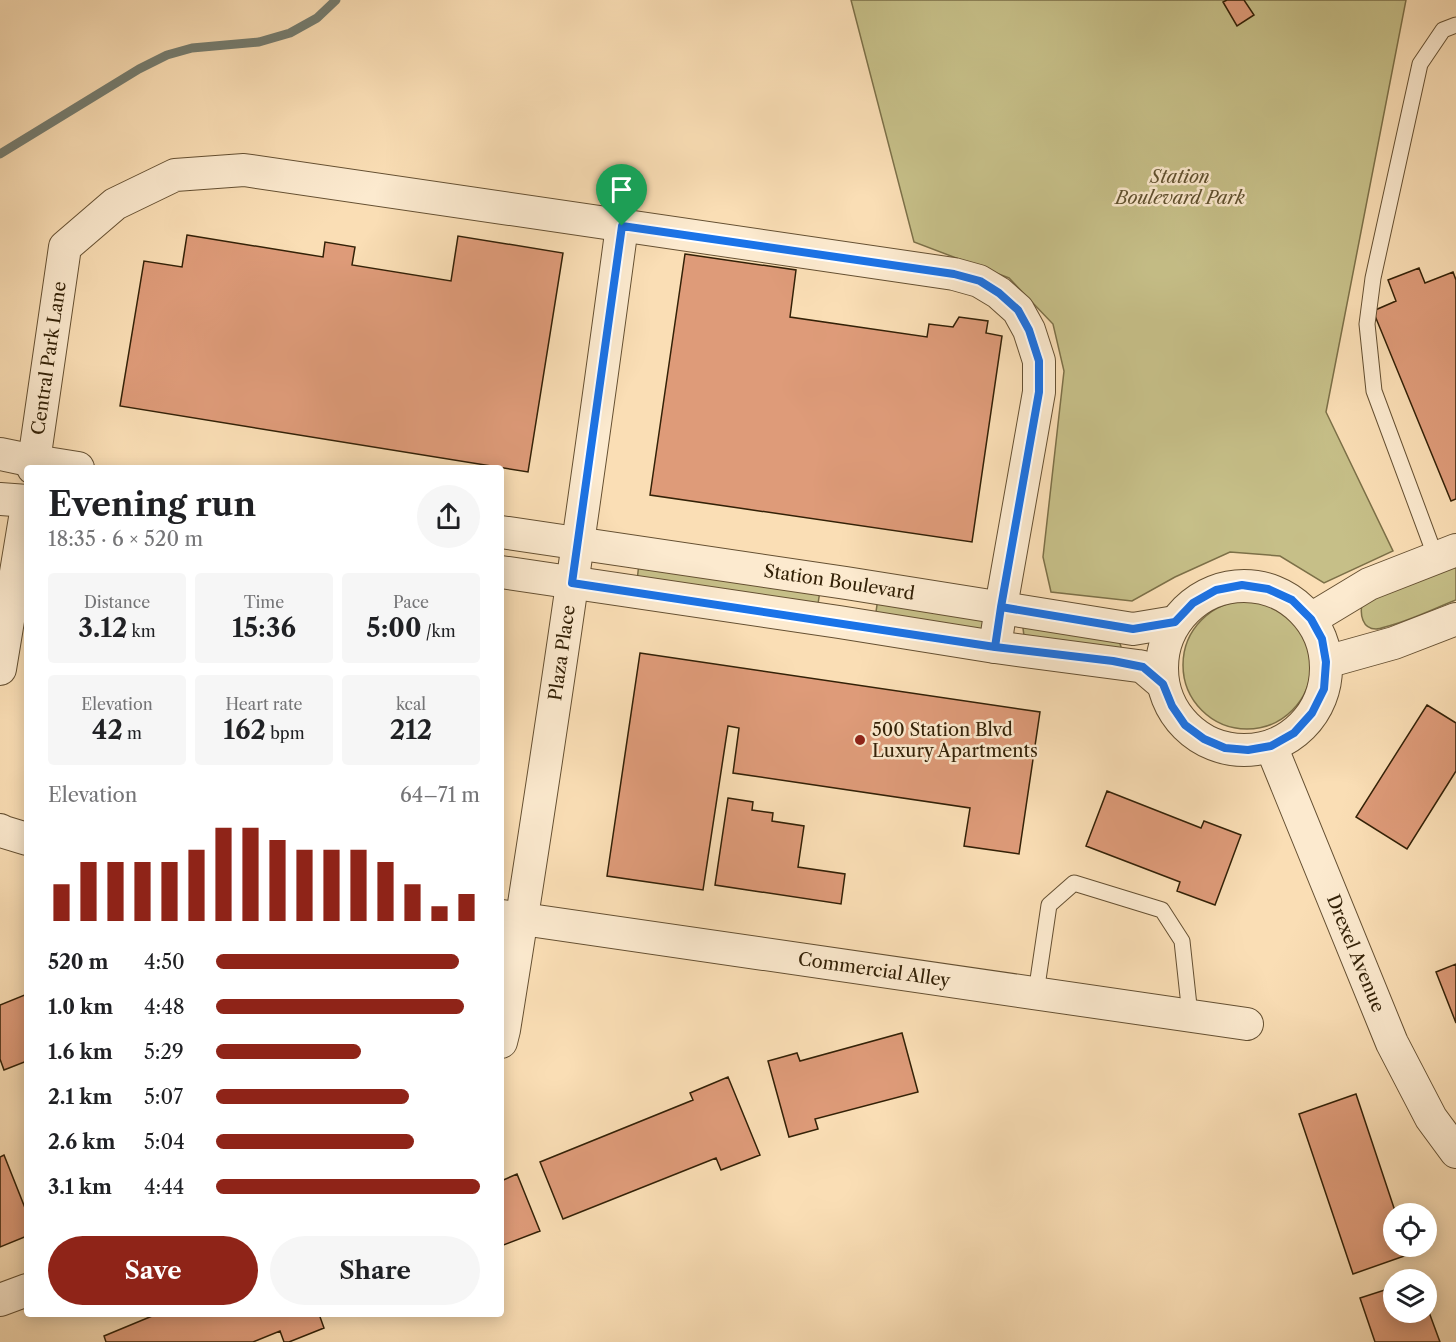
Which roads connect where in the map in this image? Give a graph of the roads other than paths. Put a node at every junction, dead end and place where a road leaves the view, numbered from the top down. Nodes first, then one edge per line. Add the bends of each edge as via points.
1 (1456, 25) edge
2 (622, 226) junction
3 (0, 454) edge
4 (33, 465) edge
5 (0, 499) edge
6 (24, 501) edge
7 (24, 524) edge
8 (504, 532) edge
9 (578, 544) junction
10 (1446, 554) edge
11 (504, 573) edge
12 (572, 583) junction
13 (846, 583) junction
14 (1001, 607) junction
15 (1311, 619) junction
16 (1456, 619) edge
17 (838, 622) junction
18 (1175, 622) junction
19 (995, 647) junction
20 (1326, 662) junction
21 (0, 669) edge
22 (1163, 684) junction
23 (1271, 746) junction
24 (0, 830) edge
25 (24, 838) edge
26 (512, 918) edge
27 (1036, 993) junction
28 (1190, 1016) junction
29 (1248, 1024) dead end
30 (504, 1030) edge
31 (1456, 1152) edge
32 (24, 1291) edge
33 (0, 1300) edge

1 - 10 lane via 1443,30 1420,64 1373,278 1367,324 1374,391
2 - 4 street, Central Park Lane via 244,170 175,175 114,204 65,248
2 - 9 street, Plaza Place
2 - 14 street via 954,274 980,281 1018,310 1039,361 1039,392
3 - 4 street
5 - 6 street
7 - 21 street
8 - 9 street, Station Boulevard
9 - 12 street, Plaza Place
9 - 13 street, Station Boulevard
10 - 15 street via 1370,585
11 - 12 street
12 - 17 street
12 - 26 street, Plaza Place
13 - 14 street, Station Boulevard
13 - 17 street
14 - 18 street, Station Boulevard via 1133,629
14 - 19 street
15 - 18 street via 1292,600 1268,589 1242,585 1216,590 1193,603
15 - 20 street via 1322,639
16 - 20 street via 1394,643
17 - 19 street
18 - 22 street via 1166,642
19 - 22 street via 1143,667
20 - 23 street via 1324,689 1312,713 1294,733
22 - 23 street via 1185,725 1204,739 1225,748
23 - 31 street, Drexel Avenue via 1392,1043 1431,1118
24 - 25 street
26 - 27 street, Commercial Alley
26 - 30 street, Plaza Place
27 - 28 street, Commercial Alley
27 - 28 lane via 1049,905 1074,883 1162,910 1182,941
28 - 29 street, Commercial Alley
32 - 33 street

